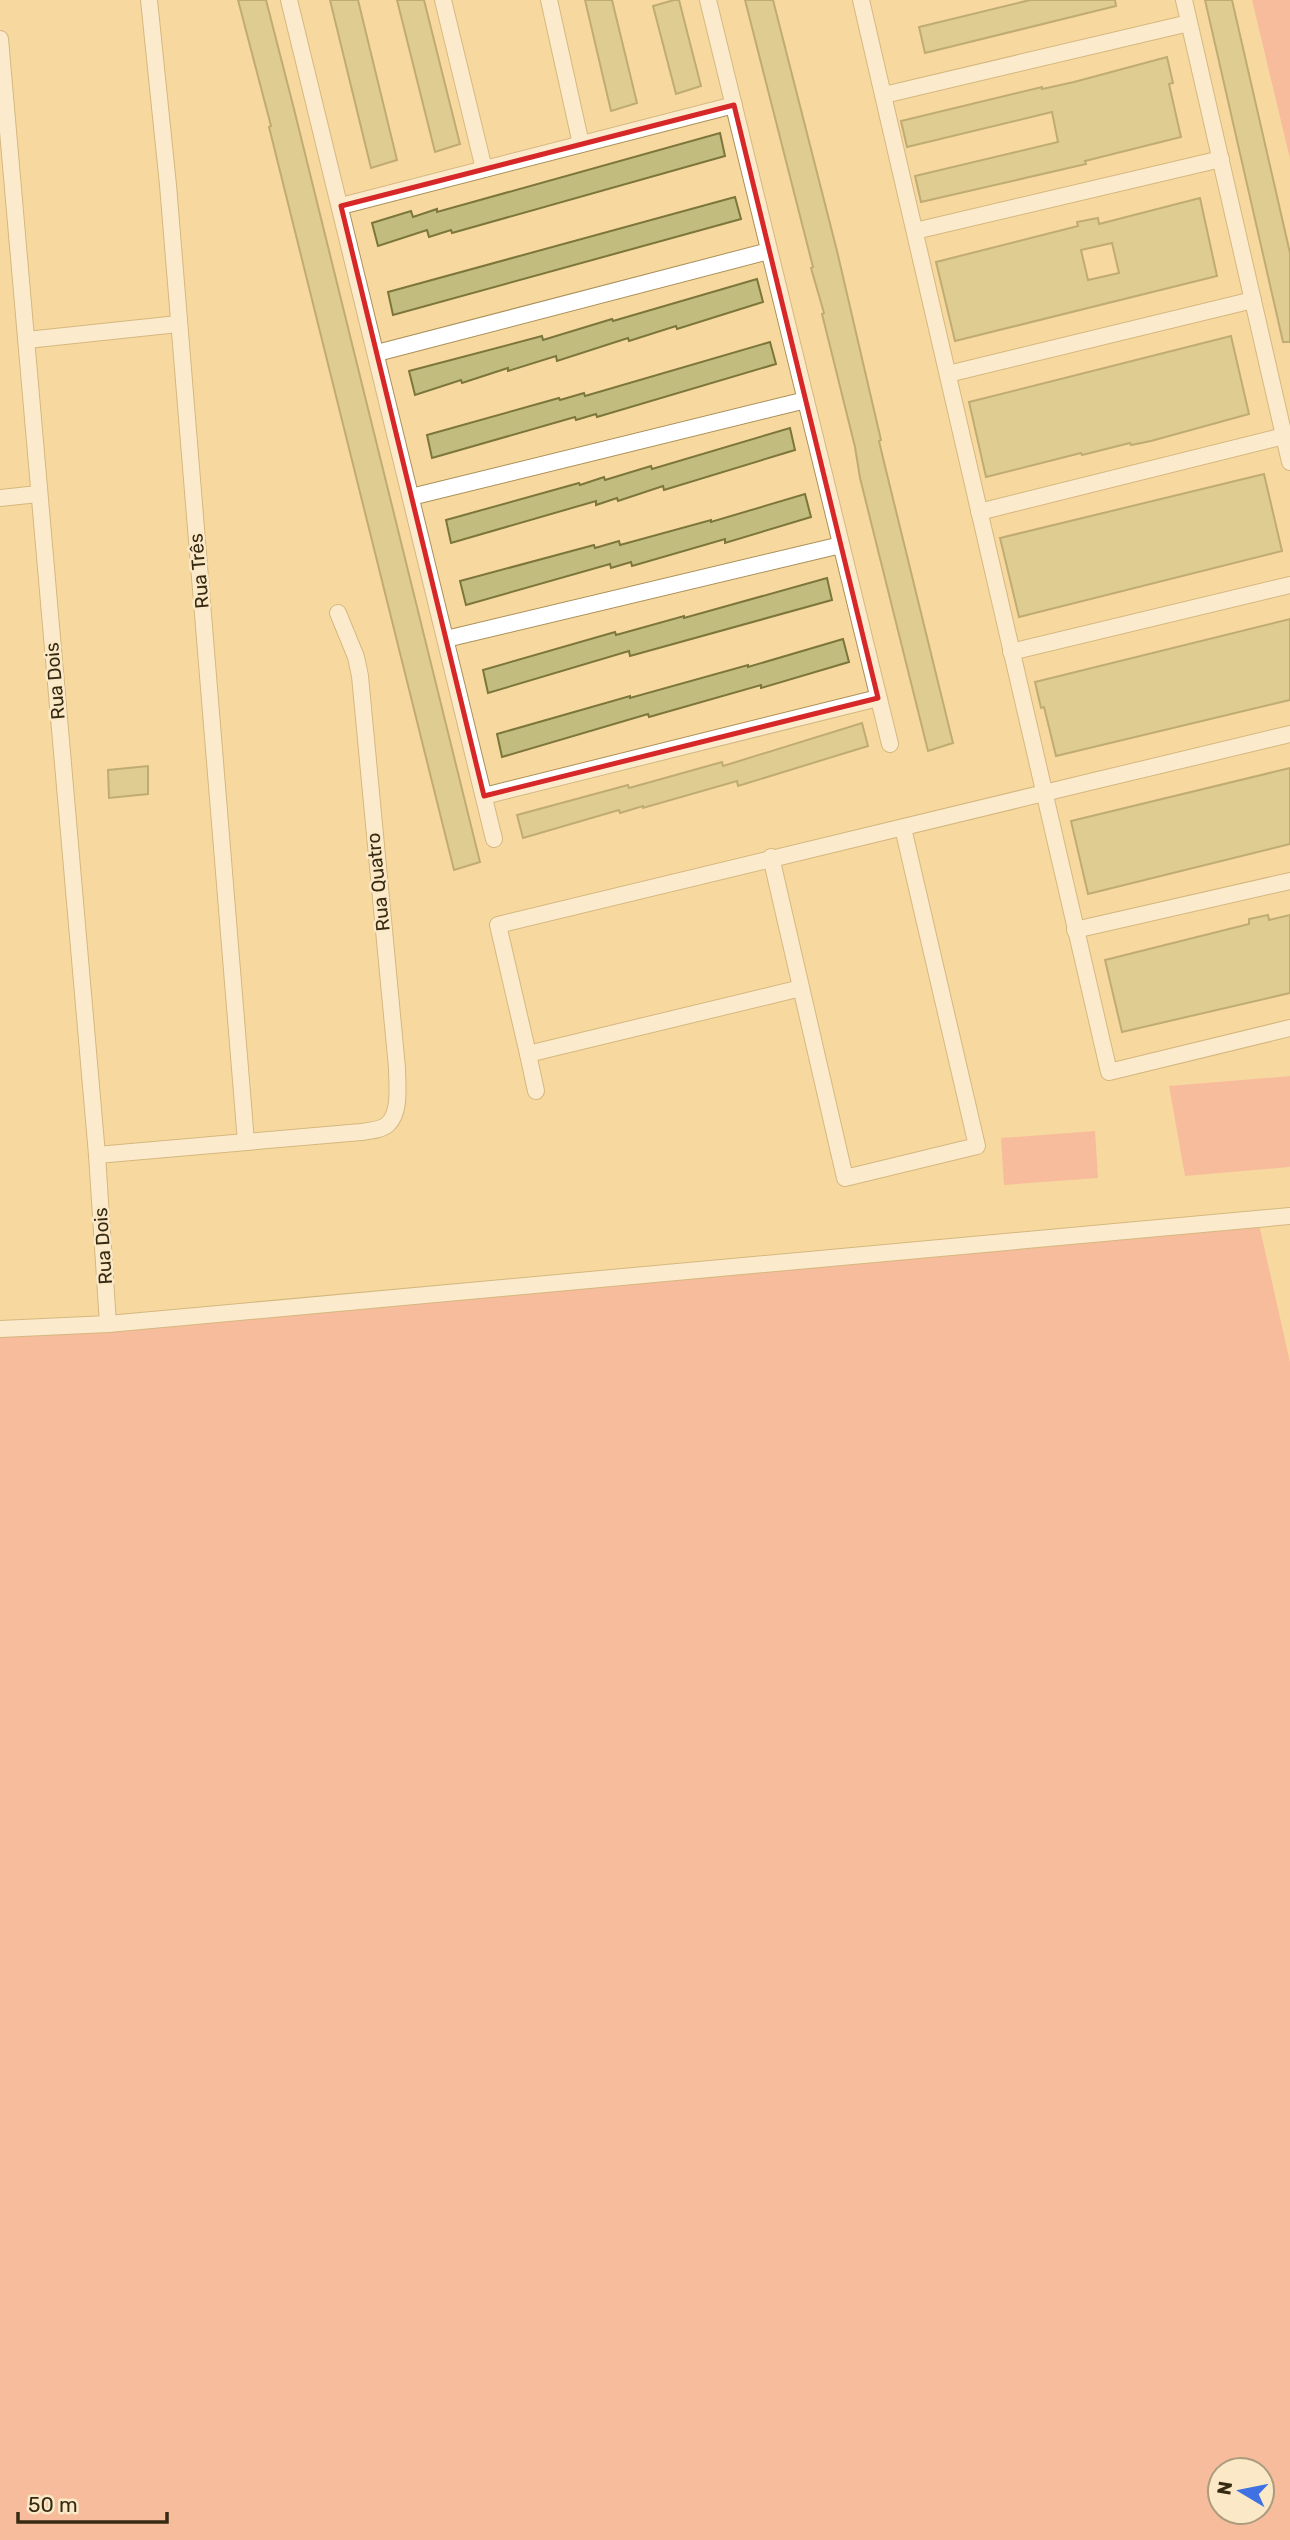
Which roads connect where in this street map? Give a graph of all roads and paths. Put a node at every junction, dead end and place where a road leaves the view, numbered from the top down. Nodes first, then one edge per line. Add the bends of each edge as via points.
1 (149, 0) edge
2 (289, 0) edge
3 (443, 0) edge
4 (549, 0) edge
5 (708, 0) edge
6 (861, 0) edge
7 (1184, 0) edge
8 (1189, 23) junction
9 (0, 39) edge
10 (884, 95) junction
11 (734, 105) junction
12 (582, 144) junction
13 (1221, 159) junction
14 (484, 169) junction
15 (341, 206) junction
16 (915, 231) junction
17 (769, 251) junction
18 (1253, 300) junction
19 (178, 324) junction
20 (27, 340) junction
21 (377, 353) junction
22 (948, 374) junction
23 (806, 400) junction
24 (1284, 436) junction
25 (1290, 462) edge
26 (38, 494) junction
27 (411, 496) junction
28 (0, 498) edge
29 (979, 512) junction
30 (841, 545) junction
31 (1290, 585) edge
32 (338, 613) dead end
33 (446, 639) junction
34 (1011, 652) junction
35 (878, 698) junction
36 (1290, 734) edge
37 (890, 744) dead end
38 (1043, 794) junction
39 (484, 796) junction
40 (903, 828) junction
41 (494, 839) dead end
42 (771, 857) junction
43 (1290, 881) edge
44 (1075, 930) junction
45 (801, 988) junction
46 (1290, 1028) edge
47 (528, 1054) junction
48 (536, 1091) dead end
49 (246, 1142) junction
50 (97, 1155) junction
51 (1290, 1216) edge
52 (108, 1324) junction
53 (0, 1329) edge

1 - 19 street, Rua Três
2 - 15 street
3 - 14 street
4 - 12 street
5 - 11 street
6 - 10 street
7 - 8 street
8 - 10 street
8 - 13 street
9 - 20 street, Rua Dois
10 - 16 street
11 - 12 street
11 - 17 street
12 - 14 street
13 - 16 street
13 - 18 street
14 - 15 street
15 - 21 street
16 - 22 street
17 - 21 street
17 - 23 street
18 - 22 street
18 - 24 street
19 - 20 street
19 - 49 street, Rua Três
20 - 26 street, Rua Dois
21 - 27 street
22 - 29 street
23 - 27 street
23 - 30 street
24 - 25 street
24 - 29 street
26 - 28 street
26 - 50 street, Rua Dois
27 - 33 street
29 - 34 street
30 - 33 street
30 - 35 street
31 - 34 street
32 - 49 street, Rua Quatro via 360,676 397,1068 396,1101 392,1119 382,1128
33 - 39 street
34 - 38 street
35 - 37 street
35 - 39 street
36 - 38 street
38 - 40 street
38 - 44 street
39 - 41 street
40 - 42 street
40 - 45 street via 977,1146 845,1178
42 - 45 street
42 - 47 street via 498,925
43 - 44 street
44 - 46 street via 1109,1072
45 - 47 street
47 - 48 street
49 - 50 street
50 - 52 street, Rua Dois
51 - 52 street
52 - 53 street

